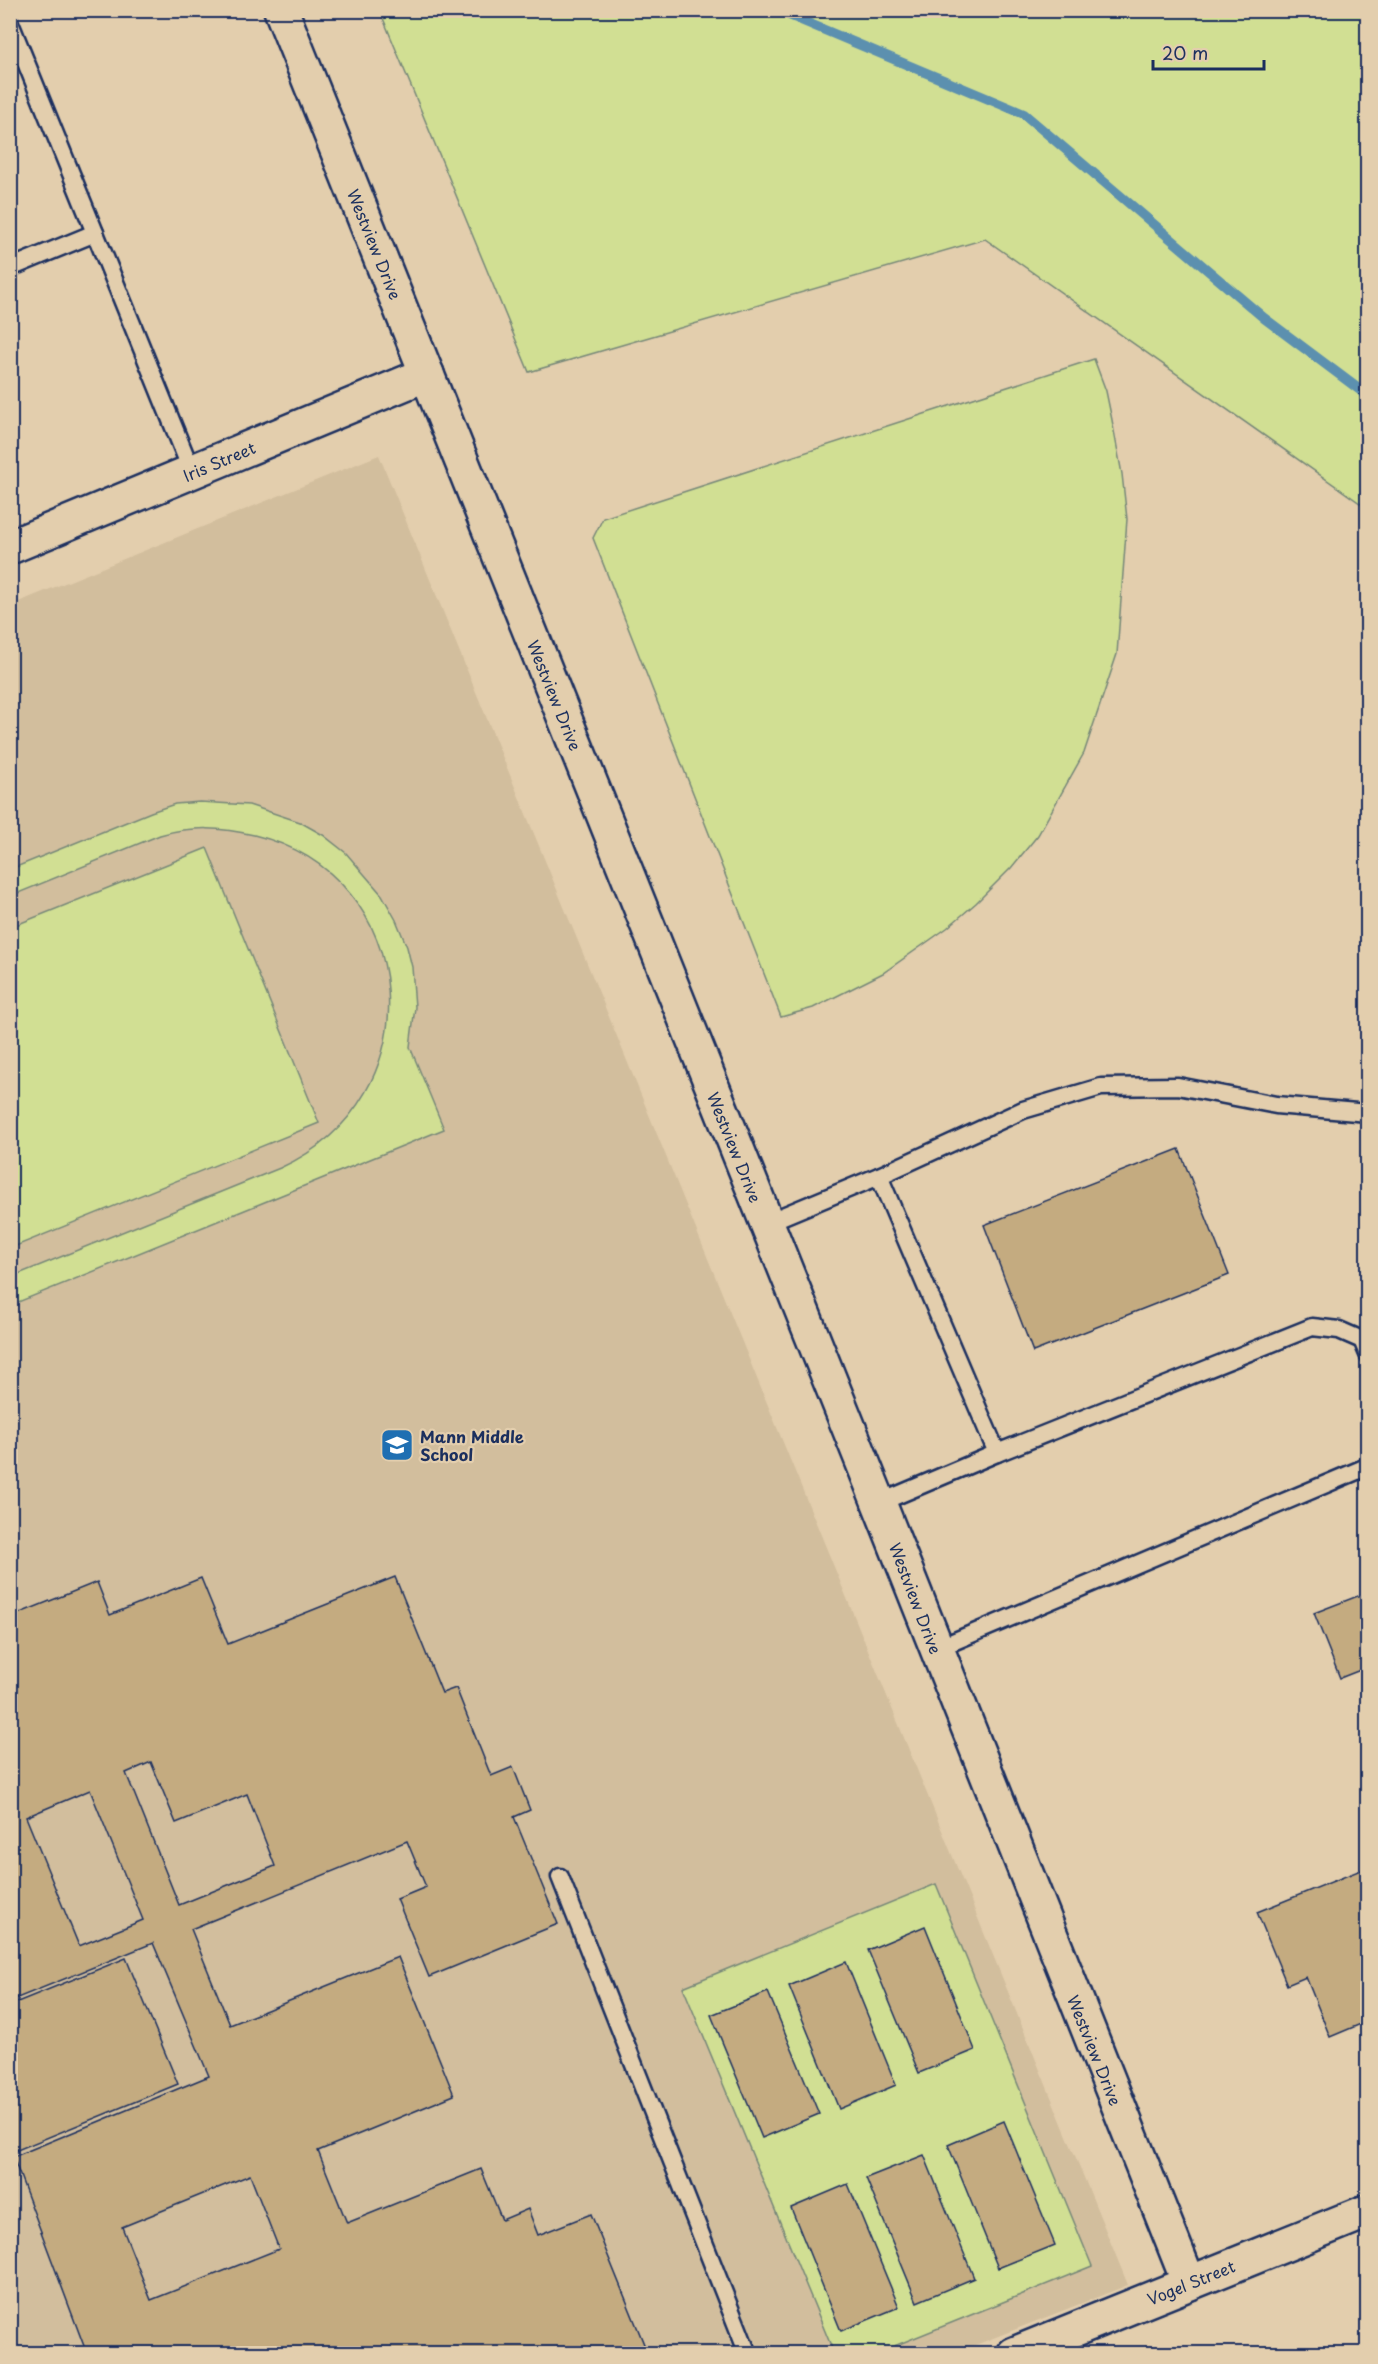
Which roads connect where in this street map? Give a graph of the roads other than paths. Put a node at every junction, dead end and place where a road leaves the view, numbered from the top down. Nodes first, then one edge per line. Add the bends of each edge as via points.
1 (281, 10) edge
2 (10, 23) edge
3 (95, 233) junction
4 (10, 268) edge
5 (427, 374) junction
6 (192, 472) junction
7 (10, 547) edge
8 (1368, 1113) edge
9 (879, 1176) junction
10 (766, 1223) junction
11 (1368, 1354) edge
12 (997, 1453) junction
13 (1368, 1464) edge
14 (879, 1503) junction
15 (936, 1649) junction
16 (560, 1877) dead end
17 (1368, 2211) edge
18 (1189, 2283) junction
19 (748, 2354) edge
20 (1014, 2354) edge

1 - 5 street, Westview Drive
2 - 3 lane
3 - 4 lane
3 - 6 lane
5 - 6 street, Iris Street
5 - 10 street, Westview Drive
6 - 7 street, Iris Street
8 - 9 lane via 1276,1105 1178,1086 1101,1087 1023,1110
9 - 10 lane
9 - 12 lane
10 - 14 street, Westview Drive
11 - 12 lane via 1362,1340 1339,1330 1312,1327
12 - 14 lane
13 - 15 lane
14 - 15 street, Westview Drive
15 - 18 street, Westview Drive
16 - 19 lane
17 - 18 street, Vogel Street
18 - 20 street, Vogel Street

